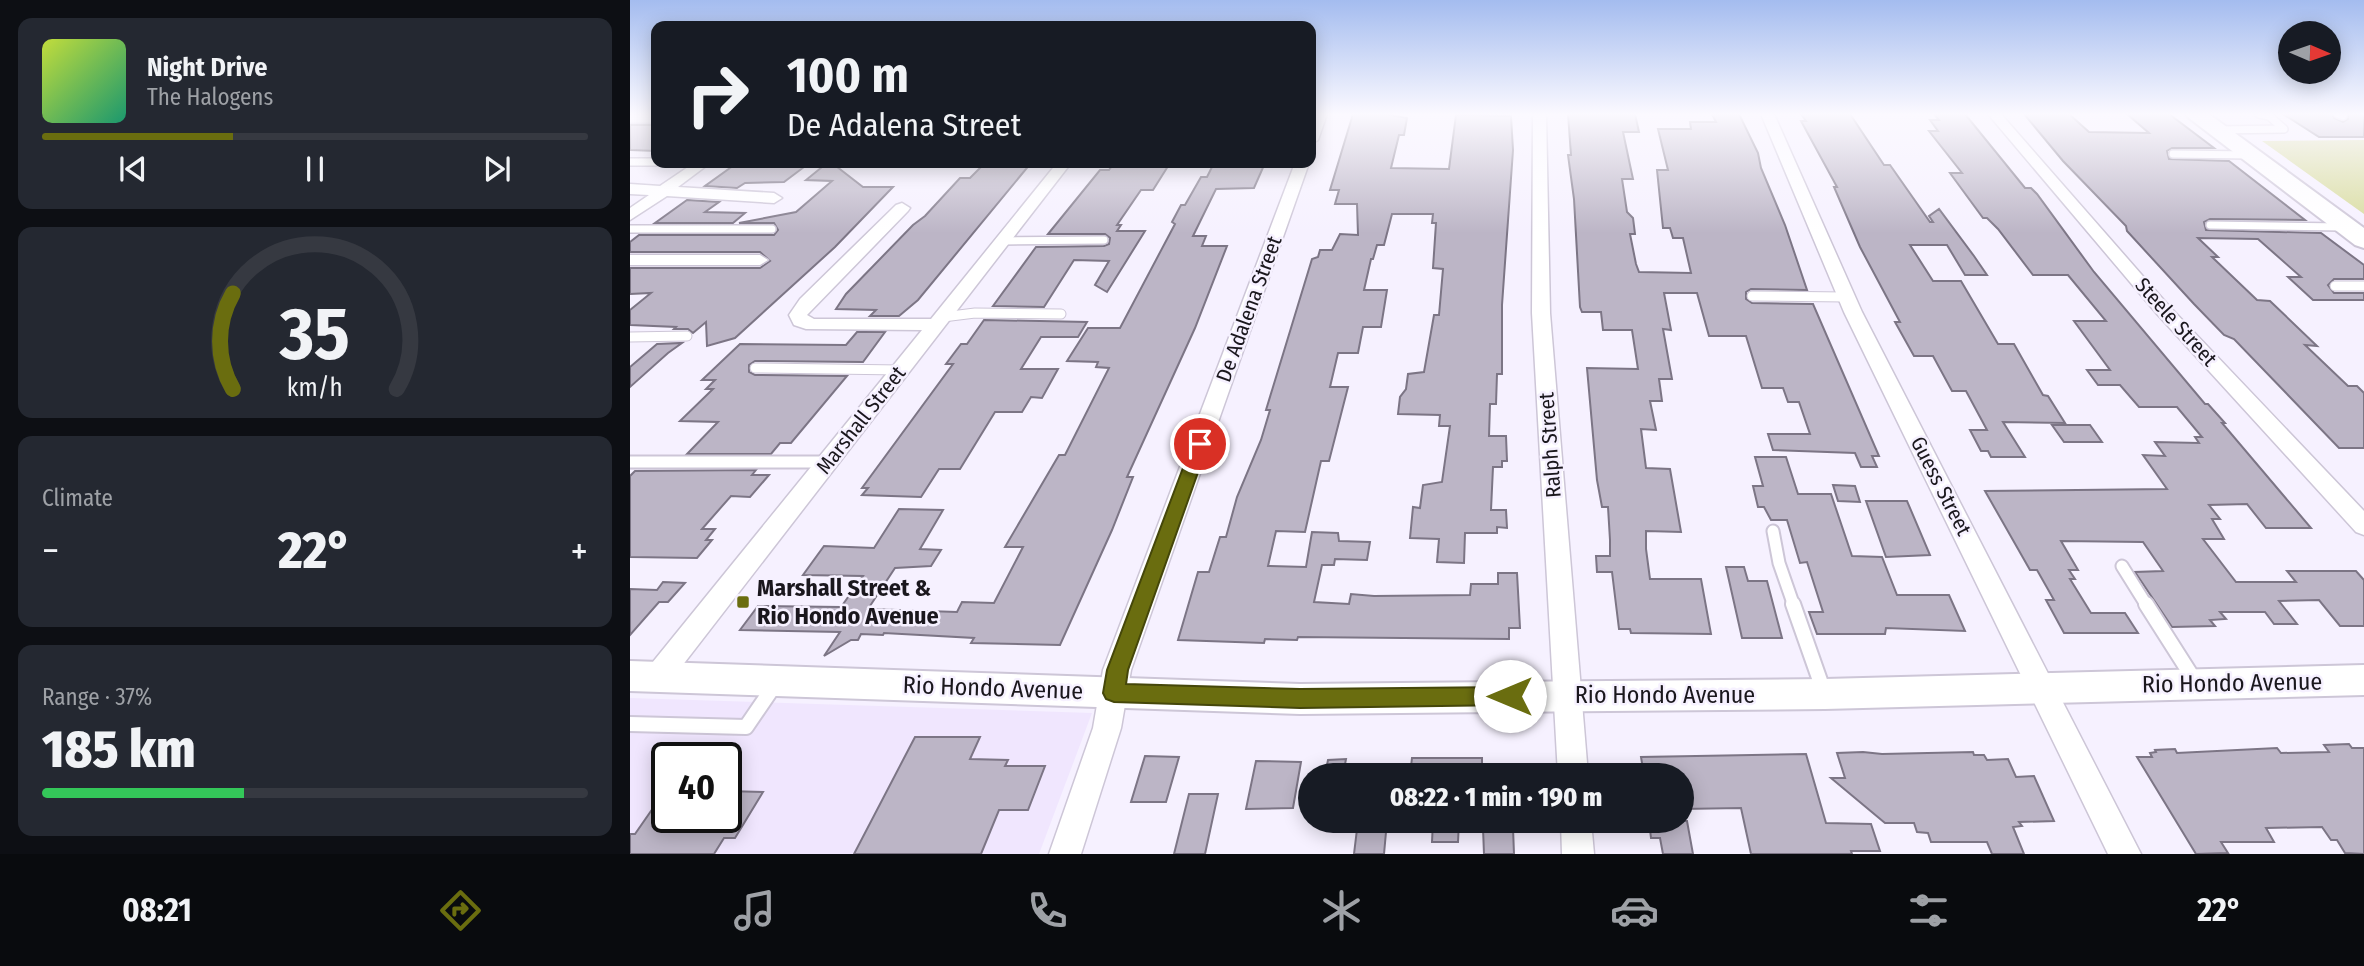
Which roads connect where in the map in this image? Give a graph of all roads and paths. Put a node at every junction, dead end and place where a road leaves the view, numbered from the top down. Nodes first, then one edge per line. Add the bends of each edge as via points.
1 (1539, 154) edge
2 (1785, 154) edge
3 (2028, 154) edge
4 (2173, 154) dead end
5 (2250, 155) joint
6 (630, 162) edge
7 (651, 162) edge
8 (696, 168) edge
9 (1060, 168) edge
10 (1301, 168) edge
11 (630, 190) edge
12 (663, 191) junction
13 (774, 198) dead end
14 (902, 208) dead end
15 (630, 215) edge
16 (2210, 225) dead end
17 (630, 229) edge
18 (772, 229) dead end
19 (2355, 233) edge
20 (1104, 240) dead end
21 (1003, 241) junction
22 (630, 260) edge
23 (761, 260) dead end
24 (2336, 286) dead end
25 (2364, 286) edge
26 (1752, 296) dead end
27 (1846, 297) junction
28 (1061, 314) dead end
29 (940, 320) junction
30 (687, 336) dead end
31 (630, 337) edge
32 (755, 369) dead end
33 (900, 370) junction
34 (630, 462) edge
35 (828, 462) junction
36 (2364, 526) edge
37 (1773, 531) dead end
38 (2122, 566) dead end
39 (644, 676) edge
40 (2364, 680) edge
41 (777, 681) junction
42 (2197, 683) junction
43 (2042, 687) junction
44 (1114, 693) junction
45 (1825, 694) junction
46 (1568, 695) junction
47 (630, 724) edge
48 (1572, 763) edge
49 (1577, 833) edge
50 (1065, 854) edge
51 (1578, 854) edge
52 (2125, 854) edge

1 - 46 street, Ralph Street via 1541,313
2 - 27 street, Guess Street
3 - 36 street, Steele Street via 2163,310
4 - 5 lane
5 - 19 main road
6 - 7 lane
8 - 12 street
9 - 21 street, Marshall Street
10 - 44 street, De Adalena Street via 1117,670
11 - 12 street
12 - 13 street
12 - 15 street
14 - 29 street via 806,303 798,315 800,321 813,325
16 - 19 lane
17 - 18 lane
20 - 21 lane
21 - 29 street, Marshall Street
22 - 23 street
24 - 25 lane
26 - 27 lane
27 - 43 street, Guess Street
28 - 29 lane via 975,313
29 - 33 street, Marshall Street
30 - 31 lane
32 - 33 lane
33 - 35 street, Marshall Street
34 - 35 lane
35 - 39 street, Marshall Street
37 - 45 lane via 1779,563
38 - 42 lane
39 - 41 street, Rio Hondo Avenue
40 - 42 street, Rio Hondo Avenue
41 - 44 street, Rio Hondo Avenue
41 - 47 lane via 746,727
42 - 43 street, Rio Hondo Avenue
43 - 45 street, Rio Hondo Avenue
43 - 52 street, Guess Street
44 - 46 street, Rio Hondo Avenue via 1300,699
44 - 50 street, De Adalena Street
45 - 46 street, Rio Hondo Avenue
46 - 48 street, Ralph Street
49 - 51 street

